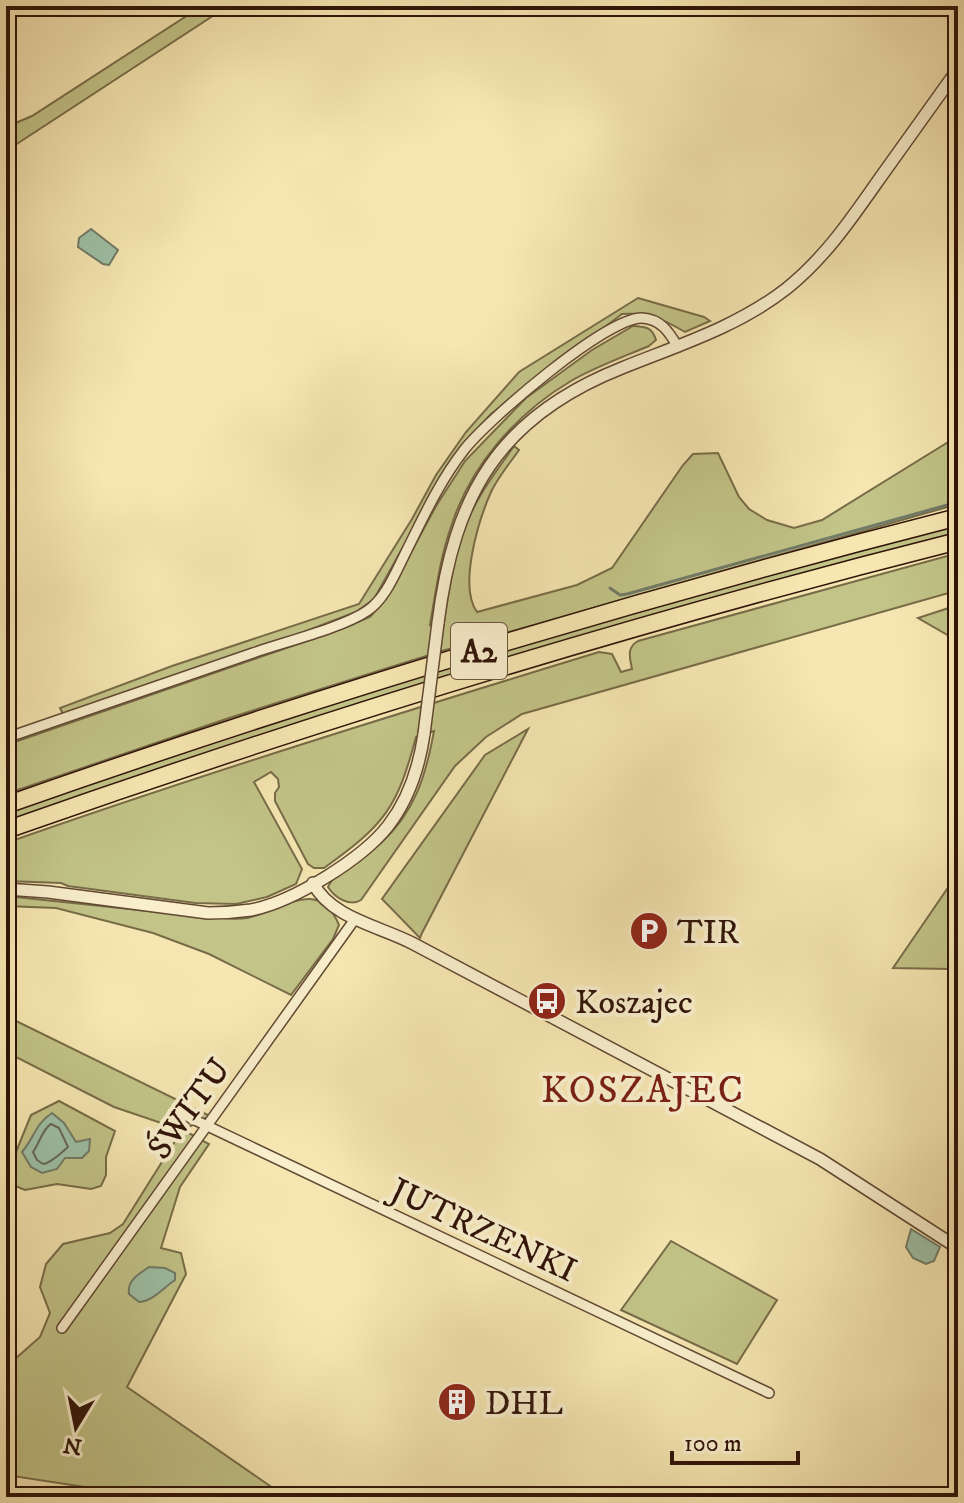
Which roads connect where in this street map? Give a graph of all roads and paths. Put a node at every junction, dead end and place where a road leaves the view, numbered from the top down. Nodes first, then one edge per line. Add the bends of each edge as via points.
1 (958, 69) edge
2 (678, 347) junction
3 (958, 517) edge
4 (958, 541) edge
5 (6, 738) edge
6 (6, 805) edge
7 (6, 830) edge
8 (313, 883) junction
9 (6, 889) edge
10 (355, 919) junction
11 (178, 1112) dead end
12 (208, 1127) junction
13 (958, 1248) edge
14 (62, 1328) dead end
15 (769, 1393) dead end

1 - 2 street via 840,235 815,262 746,316
2 - 5 street via 660,323 631,319 514,400 450,471 393,578 370,609
2 - 8 street, bridge via 575,389 539,414 483,477 458,525 447,563 424,734 411,786 387,827
3 - 6 highway, A2 via 523,638
4 - 7 highway, A2 via 460,682
8 - 9 street via 264,906 221,913
8 - 10 street via 322,896
10 - 12 street, ŚWITU
10 - 13 street via 403,938 820,1159
11 - 12 street, JUTRZENKI
12 - 14 street, ŚWITU
12 - 15 street, JUTRZENKI

